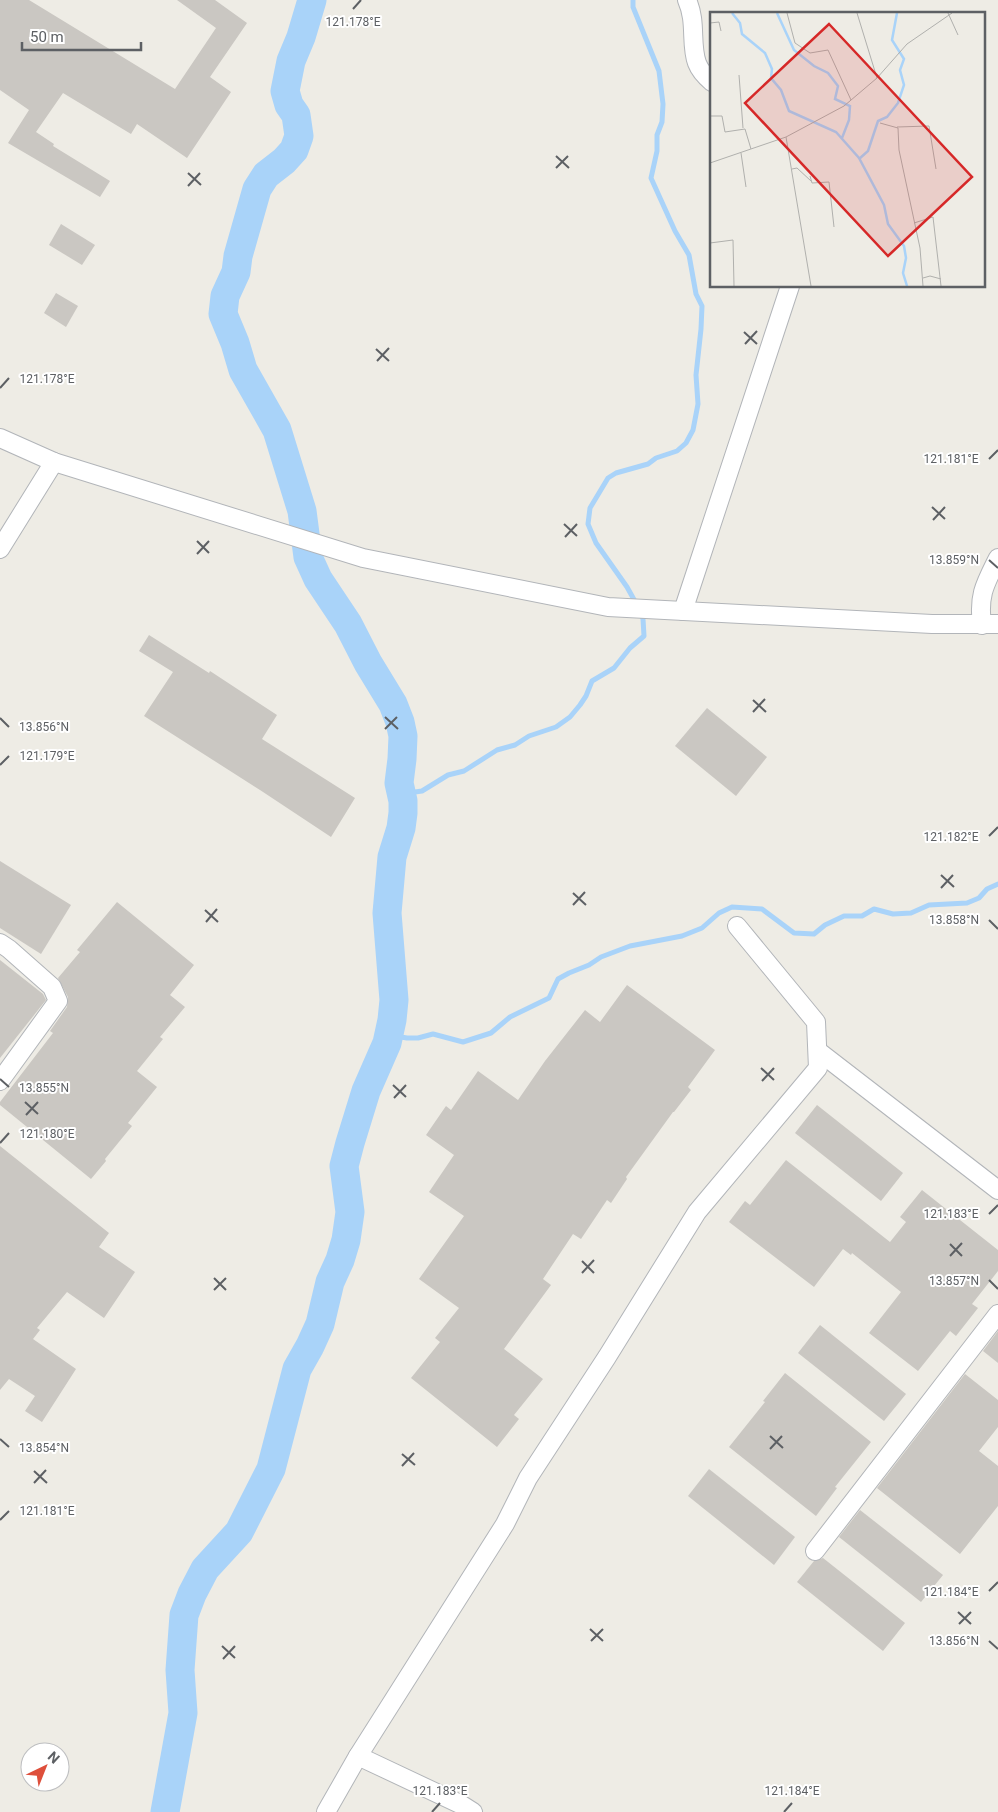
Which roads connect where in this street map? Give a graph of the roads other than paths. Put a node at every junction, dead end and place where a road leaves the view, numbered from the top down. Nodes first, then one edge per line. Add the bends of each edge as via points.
1 (687, 0) edge
2 (710, 80) edge
3 (789, 288) edge
4 (0, 438) edge
5 (54, 462) junction
6 (0, 549) edge
7 (998, 558) edge
8 (683, 611) junction
9 (990, 624) edge
10 (737, 926) dead end
11 (0, 943) edge
12 (818, 1051) junction
13 (0, 1081) edge
14 (998, 1190) edge
15 (998, 1314) edge
16 (815, 1551) dead end
17 (358, 1756) junction
18 (326, 1812) edge
19 (473, 1812) edge

1 - 2 street via 694,24 697,65
3 - 8 street
4 - 5 street
5 - 6 street
5 - 8 street via 335,550 393,565 625,609
7 - 9 street via 982,593 980,606
8 - 9 street
10 - 12 street via 816,1022
11 - 13 street via 52,987 58,1001
12 - 14 street
12 - 17 street via 818,1068 698,1212 528,1478 505,1524
15 - 16 street
17 - 18 street
17 - 19 street

